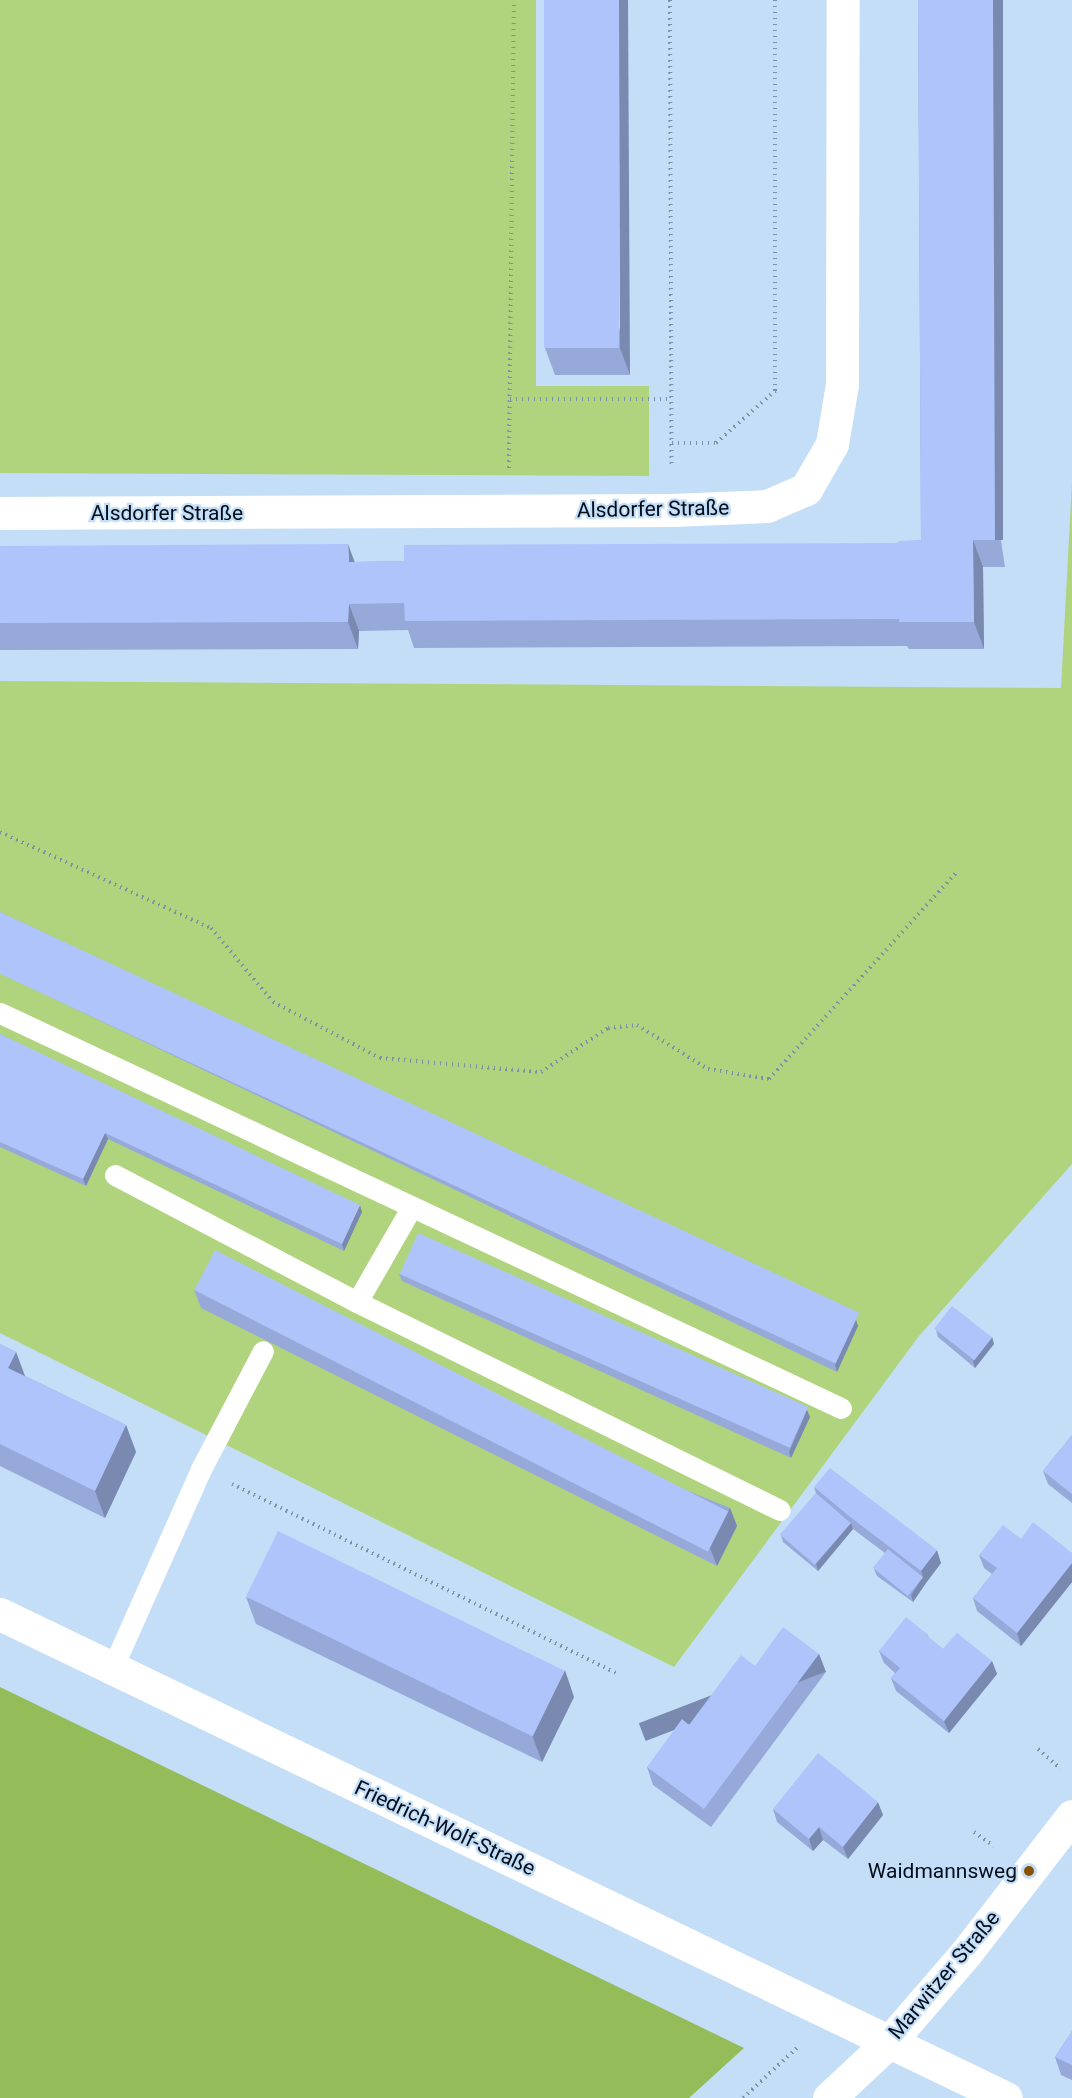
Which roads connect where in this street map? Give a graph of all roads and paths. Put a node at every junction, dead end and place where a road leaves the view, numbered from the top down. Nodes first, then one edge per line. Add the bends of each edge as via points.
1 (514, 0) edge
2 (670, 0) edge
3 (775, 0) edge
4 (843, 0) edge
5 (510, 399) junction
6 (671, 399) junction
7 (672, 443) junction
8 (672, 510) junction
9 (509, 511) junction
10 (0, 513) edge
11 (0, 832) edge
12 (957, 872) dead end
13 (0, 1013) edge
14 (115, 1175) dead end
15 (411, 1208) junction
16 (357, 1302) junction
17 (263, 1351) edge
18 (841, 1408) dead end
19 (201, 1469) junction
20 (780, 1510) dead end
21 (0, 1614) edge
22 (112, 1669) junction
23 (616, 1673) dead end
24 (1038, 1749) dead end
25 (1061, 1769) dead end
26 (1072, 1816) edge
27 (974, 1832) dead end
28 (994, 1846) dead end
29 (834, 2013) junction
30 (890, 2041) junction
31 (743, 2098) edge
32 (829, 2098) edge
33 (1006, 2098) edge

1 - 5 path
2 - 6 path
3 - 7 path via 775,391 716,443
4 - 8 street, Alsdorfer Straße via 842,384 832,444 806,489 767,506
5 - 6 path
5 - 9 path
6 - 7 path
7 - 8 path
8 - 9 street, Alsdorfer Straße
9 - 10 street, Alsdorfer Straße
11 - 12 path via 211,928 273,1002 380,1058 541,1072 608,1028 637,1025 708,1069 769,1079
13 - 15 lane
14 - 16 lane
15 - 16 lane
15 - 18 lane
16 - 20 lane
17 - 19 lane
19 - 22 lane
19 - 23 path
21 - 22 street, Friedrich-Wolf-Straße
22 - 29 street, Friedrich-Wolf-Straße
24 - 25 path
26 - 30 street, Marwitzer Straße via 966,1953
27 - 28 path
29 - 30 street, Friedrich-Wolf-Straße
29 - 31 path
30 - 32 street, Marwitzer Straße
30 - 33 street

